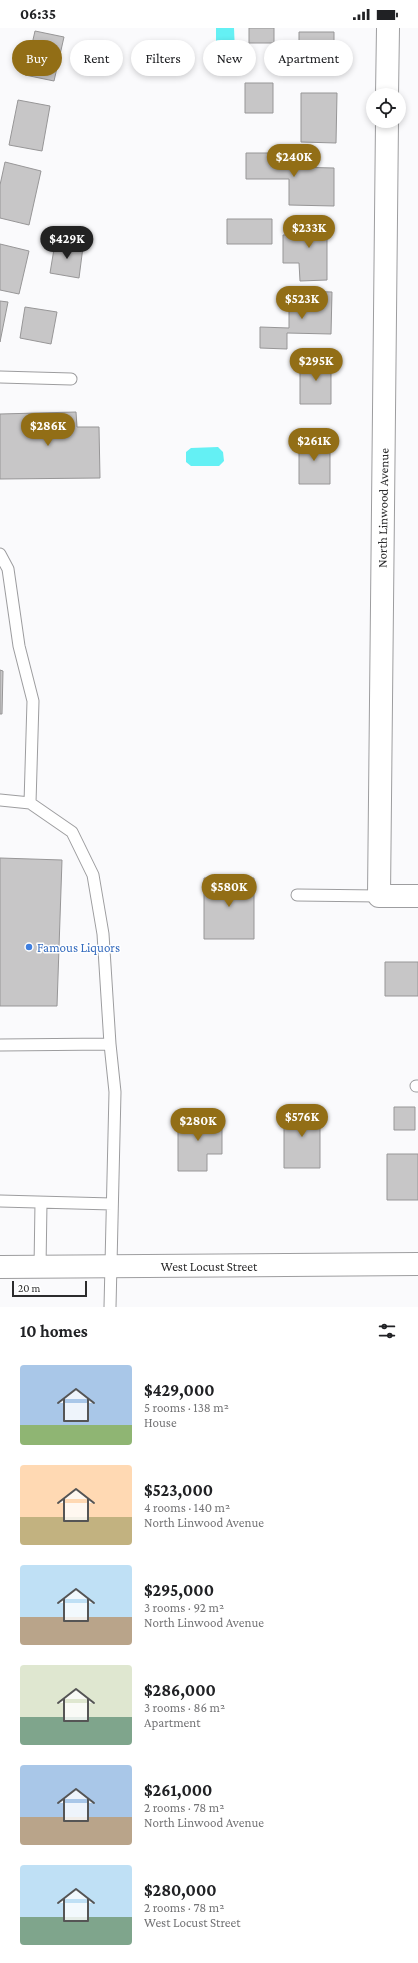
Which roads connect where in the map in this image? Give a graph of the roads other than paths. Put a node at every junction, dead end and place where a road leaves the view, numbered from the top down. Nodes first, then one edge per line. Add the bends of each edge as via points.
1 (388, 28) edge
2 (388, 88) edge
3 (387, 128) edge
4 (0, 377) edge
5 (71, 380) dead end
6 (0, 554) edge
7 (0, 800) edge
8 (30, 803) junction
9 (297, 895) dead end
10 (379, 896) junction
11 (418, 896) edge
12 (0, 1044) edge
13 (110, 1044) junction
14 (0, 1201) edge
15 (41, 1203) junction
16 (112, 1204) junction
17 (418, 1264) edge
18 (111, 1266) junction
19 (0, 1267) edge
20 (40, 1267) junction
21 (110, 1307) edge

1 - 2 street
3 - 10 street, North Linwood Avenue
4 - 5 lane
6 - 8 lane via 8,569 19,646 33,701
7 - 8 lane
8 - 13 lane via 72,832 93,875 103,934
9 - 10 lane
10 - 11 street
12 - 13 lane
13 - 16 lane via 115,1092
14 - 15 lane
15 - 16 lane
15 - 20 lane
16 - 18 lane
17 - 18 street, West Locust Street
18 - 20 street, West Locust Street
18 - 21 lane
19 - 20 street, West Locust Street

